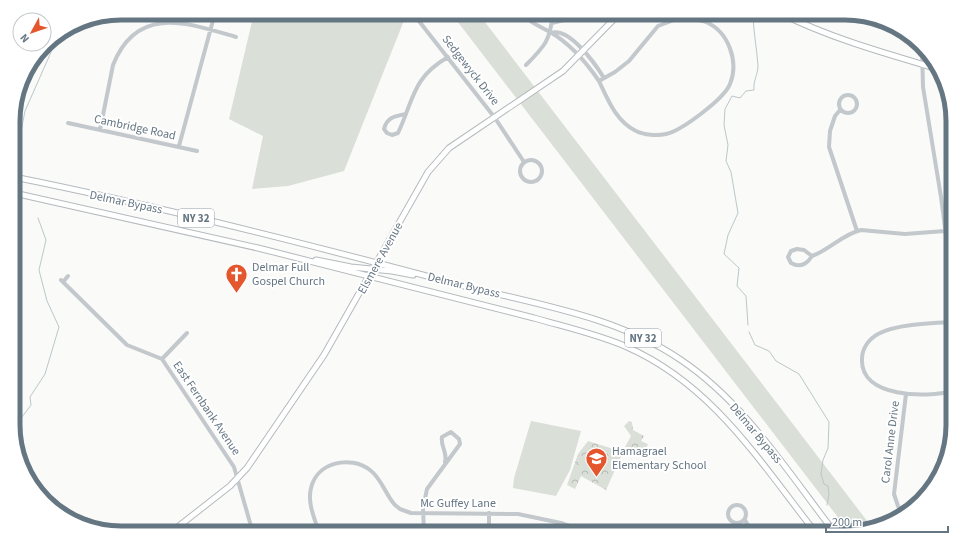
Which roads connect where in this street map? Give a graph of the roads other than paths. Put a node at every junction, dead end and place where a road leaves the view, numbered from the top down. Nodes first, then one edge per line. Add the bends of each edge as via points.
1 (213, 20) edge
2 (418, 20) edge
3 (528, 20) edge
4 (552, 20) edge
5 (564, 20) edge
6 (614, 20) edge
7 (674, 20) edge
8 (697, 20) edge
9 (795, 20) edge
10 (806, 20) edge
11 (552, 23) junction
12 (803, 24) junction
13 (210, 30) junction
14 (551, 33) junction
15 (236, 37) dead end
16 (584, 52) junction
17 (579, 56) junction
18 (922, 56) edge
19 (448, 57) junction
20 (923, 64) junction
21 (526, 65) dead end
22 (930, 66) edge
23 (604, 78) junction
24 (599, 81) junction
25 (840, 110) junction
26 (406, 114) junction
27 (495, 118) junction
28 (68, 123) dead end
29 (100, 130) junction
30 (179, 146) junction
31 (197, 151) dead end
32 (524, 162) junction
33 (20, 178) edge
34 (20, 194) edge
35 (857, 231) junction
36 (945, 231) junction
37 (946, 238) edge
38 (291, 256) junction
39 (812, 256) junction
40 (377, 262) junction
41 (373, 269) junction
42 (68, 276) dead end
43 (369, 277) junction
44 (461, 285) junction
45 (946, 322) edge
46 (187, 332) dead end
47 (162, 359) junction
48 (946, 393) edge
49 (906, 394) junction
50 (445, 462) junction
51 (237, 480) junction
52 (901, 509) edge
53 (489, 513) junction
54 (423, 514) junction
55 (746, 520) junction
56 (179, 526) edge
57 (252, 526) edge
58 (316, 526) edge
59 (424, 526) edge
60 (489, 526) edge
61 (571, 526) edge
62 (749, 526) edge
63 (811, 526) edge
64 (829, 526) edge

1 - 13 street
2 - 19 street, Sedgewyck Drive
3 - 14 street
4 - 11 street
5 - 11 street
6 - 16 main road, Elsmere Avenue
7 - 23 street via 658,26 630,61
8 - 24 street via 707,22 724,36 733,53 733,71 730,85 720,98 680,128 667,134 637,132 620,120
9 - 12 main road
10 - 12 street
11 - 14 street
12 - 20 main road via 844,40
13 - 15 street
13 - 29 street via 180,22 166,22 146,26 131,37 117,55
13 - 30 street
14 - 16 street via 556,31 568,36
14 - 17 street
14 - 21 street via 541,50
16 - 17 main road, Elsmere Avenue
16 - 23 street
17 - 24 street
17 - 27 main road, Elsmere Avenue via 550,82
18 - 20 street
19 - 26 street via 425,74 413,93
19 - 27 street, Sedgewyck Drive
20 - 22 main road
20 - 36 street via 923,87
23 - 24 street
25 - 25 street via 846,113 853,112 857,106 856,100 852,96 844,96 840,100
25 - 35 street via 831,127 829,147
26 - 26 street via 390,118 384,129 387,133 398,133
27 - 32 street, Sedgewyck Drive
27 - 40 main road, Elsmere Avenue via 438,159
28 - 29 street, Cambridge Road
29 - 30 street, Cambridge Road
30 - 31 street, Cambridge Road
32 - 32 street via 520,171 523,178 532,181 538,178 542,168 538,162
33 - 40 main road, Delmar Bypass / NY 32
34 - 38 main road, Delmar Bypass / NY 32
35 - 36 street via 905,234
35 - 39 street
36 - 37 street
38 - 41 main road
38 - 43 main road, Delmar Bypass / NY 32
39 - 39 street via 808,262 797,266 791,263 788,257 791,251 797,249 804,250
40 - 41 main road, Elsmere Avenue
40 - 44 main road, Delmar Bypass / NY 32
41 - 43 main road, Elsmere Avenue
41 - 44 main road
42 - 47 street, East Fernbank Avenue via 62,281 127,345
43 - 51 main road, Elsmere Avenue via 324,355
43 - 63 main road, Delmar Bypass / NY 32 via 580,331 627,347 659,364 704,397 732,424
44 - 64 main road, Delmar Bypass / NY 32 via 617,327 647,340 681,360 711,383 736,408
45 - 49 street via 910,325 889,330 878,334 867,343 861,360 868,377 877,386
46 - 47 street
47 - 51 street, East Fernbank Avenue via 226,454 234,467
48 - 49 street
49 - 52 street, Carol Anne Drive via 894,494
50 - 50 street via 460,444 459,439 451,432 442,437 440,444 446,456
50 - 54 street via 427,489
51 - 56 main road, Elsmere Avenue
51 - 57 street, East Fernbank Avenue
53 - 54 street, Mc Guffey Lane
53 - 60 street
53 - 61 street, Mc Guffey Lane via 537,517
54 - 58 street, Mc Guffey Lane via 400,509 391,500 376,475 365,466 348,461 332,464 319,474 311,488 310,502
54 - 59 street
55 - 55 street via 745,510 739,505 731,506 728,516 734,523
55 - 62 street

